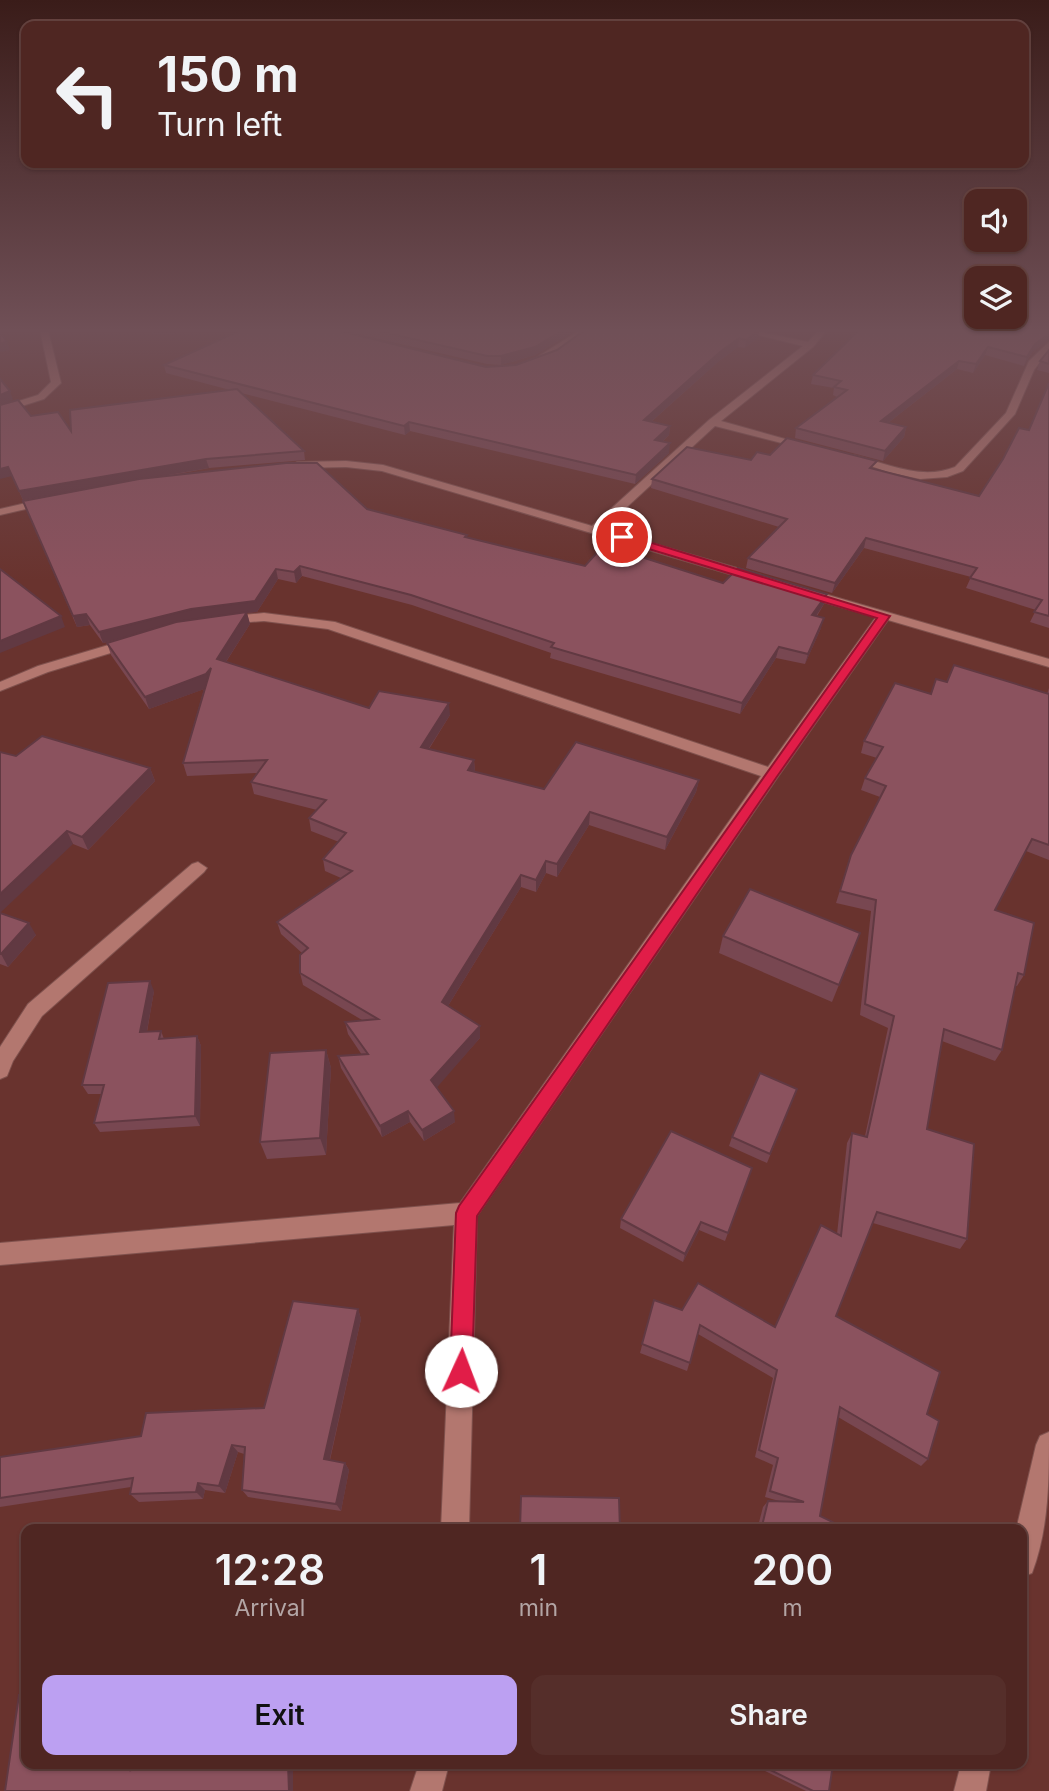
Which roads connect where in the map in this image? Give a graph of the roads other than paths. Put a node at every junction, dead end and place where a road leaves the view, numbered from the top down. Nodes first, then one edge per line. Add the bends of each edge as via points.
1 (724, 414) edge
2 (1010, 414) edge
3 (713, 422) junction
4 (815, 449) edge
5 (841, 455) edge
6 (287, 465) edge
7 (61, 499) edge
8 (0, 512) edge
9 (596, 529) junction
10 (766, 580) edge
11 (793, 588) edge
12 (884, 616) junction
13 (212, 622) edge
14 (150, 636) edge
15 (1049, 663) edge
16 (0, 687) edge
17 (771, 774) junction
18 (198, 867) dead end
19 (0, 1070) edge
20 (466, 1213) junction
21 (0, 1254) edge
22 (1049, 1445) edge
23 (455, 1524) edge
24 (1027, 1541) edge
25 (433, 1769) edge
26 (975, 1769) edge
27 (426, 1791) edge
28 (970, 1791) edge

1 - 3 street
2 - 5 street via 951,474 925,476
3 - 4 street
3 - 9 street
6 - 9 street via 383,468
7 - 8 street
9 - 10 street
11 - 12 street
12 - 15 street
12 - 17 street
13 - 17 street via 264,617 330,625
14 - 16 street
17 - 20 street
18 - 19 street via 35,1010
20 - 21 street
20 - 23 street
22 - 24 street
25 - 27 street
26 - 28 street

